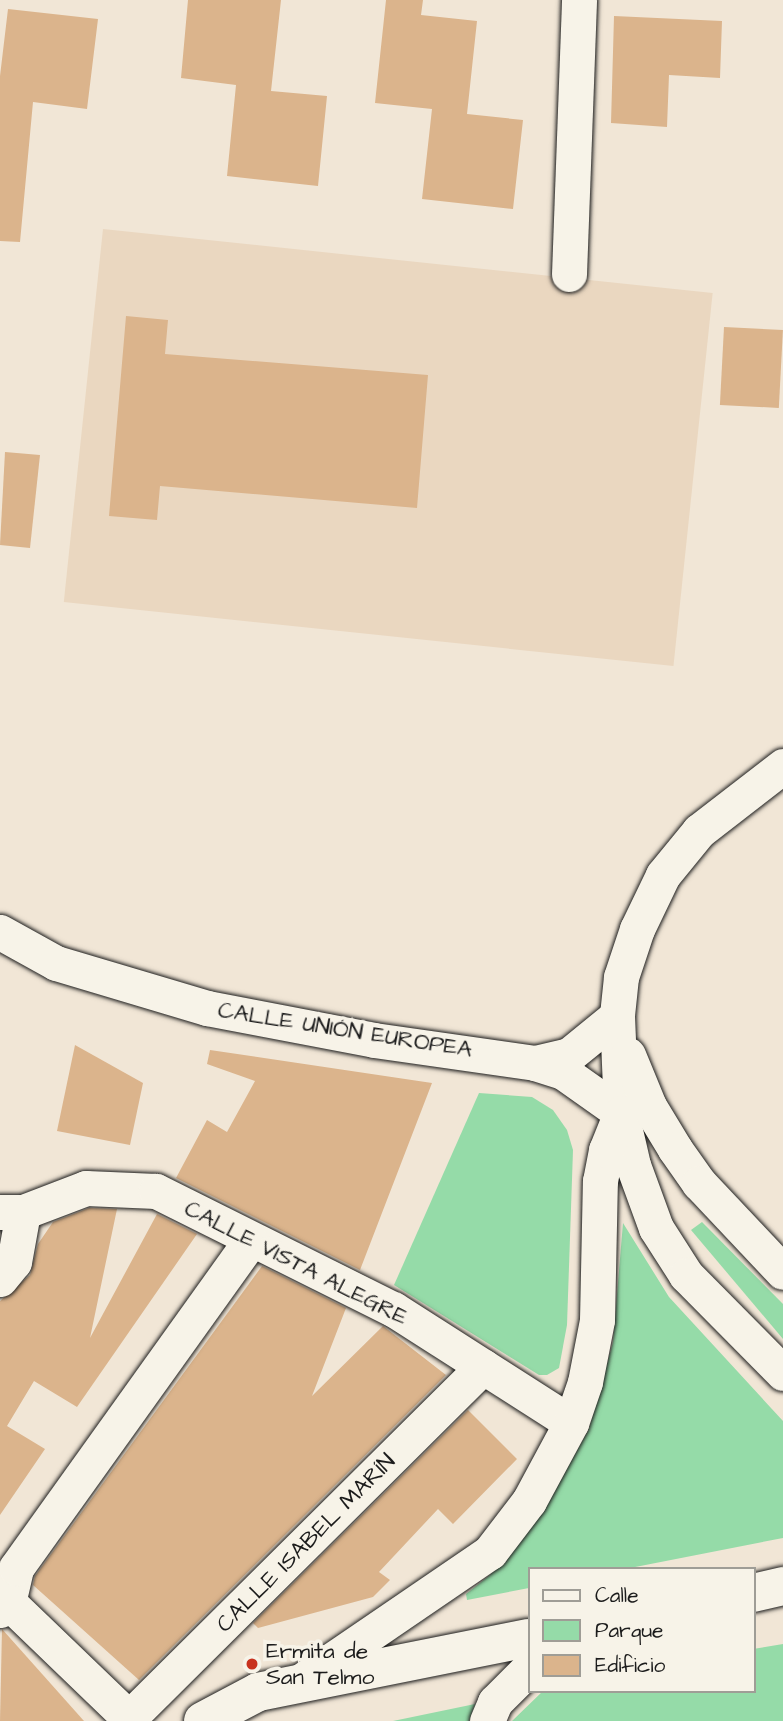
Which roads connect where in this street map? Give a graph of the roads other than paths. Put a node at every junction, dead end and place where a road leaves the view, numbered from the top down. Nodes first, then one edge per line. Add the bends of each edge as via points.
1 (579, 0) edge
2 (569, 274) dead end
3 (783, 766) edge
4 (0, 932) edge
5 (617, 1016) junction
6 (535, 1063) junction
7 (621, 1113) junction
8 (12, 1212) edge
9 (251, 1240) junction
10 (783, 1272) edge
11 (0, 1279) edge
12 (483, 1367) junction
13 (783, 1373) edge
14 (570, 1423) junction
15 (783, 1586) edge
16 (755, 1592) edge
17 (3, 1601) edge
18 (528, 1638) edge
19 (528, 1669) edge
20 (298, 1683) junction
21 (130, 1719) edge
22 (203, 1721) edge
23 (486, 1721) edge

1 - 2 street
3 - 5 street via 699,831 663,875 621,977
4 - 6 street, CALLE UNIÓN EUROPEA via 56,962 207,1008 374,1040
5 - 6 street, CALLE UNIÓN EUROPEA via 569,1055
5 - 7 street
5 - 10 street via 630,1063 675,1149 699,1183
6 - 7 street, CALLE UNIÓN EUROPEA via 563,1072
7 - 13 street via 633,1165 656,1228 686,1275
7 - 14 street via 600,1181 597,1320 585,1382
8 - 9 street, CALLE VISTA ALEGRE via 86,1188 156,1191
8 - 11 street via 14,1262
9 - 12 street, CALLE VISTA ALEGRE via 393,1309
9 - 17 street via 16,1568
12 - 14 street, CALLE VISTA ALEGRE
12 - 21 street, CALLE ISABEL MARÍN
14 - 20 street via 529,1501 490,1552
15 - 16 main road
17 - 21 street
18 - 20 main road
19 - 23 street via 495,1702
20 - 22 main road via 258,1692

